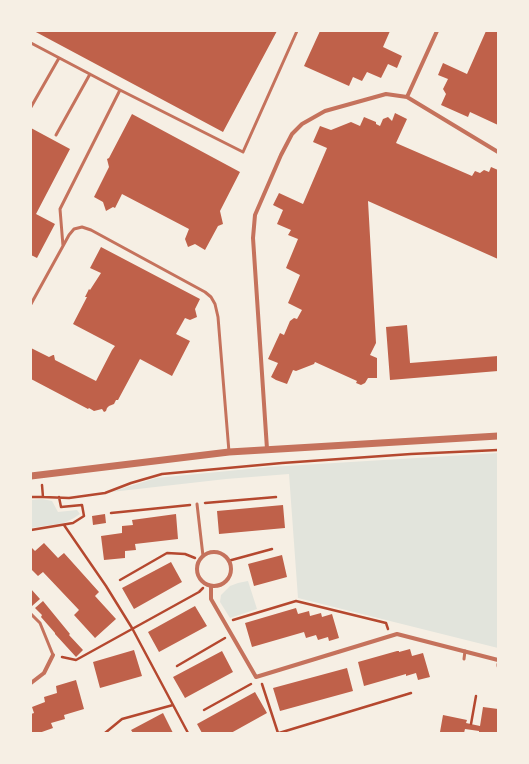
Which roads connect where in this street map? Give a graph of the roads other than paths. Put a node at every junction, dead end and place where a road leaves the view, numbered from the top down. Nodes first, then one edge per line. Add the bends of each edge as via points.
1 (296, 31) edge
2 (437, 31) edge
3 (31, 43) edge
4 (59, 58) junction
5 (90, 74) junction
6 (120, 90) junction
7 (407, 97) junction
8 (31, 107) edge
9 (56, 135) dead end
10 (498, 152) edge
11 (63, 246) junction
12 (31, 304) edge
13 (498, 436) edge
14 (267, 449) junction
15 (230, 452) junction
16 (31, 476) edge
17 (197, 504) road end
18 (203, 556) junction
19 (211, 586) junction
20 (31, 614) edge
21 (465, 651) junction
22 (53, 655) joint
23 (464, 659) dead end
24 (498, 660) edge
25 (31, 683) edge

1 - 6 lane via 243,152
2 - 7 street
3 - 4 lane
4 - 5 lane
4 - 8 lane
5 - 6 lane
5 - 9 lane
6 - 11 lane via 60,209
7 - 10 street
7 - 14 street via 386,94 325,111 302,124 292,134 281,155 255,215 253,238
11 - 12 lane
11 - 15 lane via 74,229 82,227 91,230 211,297 218,317
13 - 14 street
14 - 15 street
15 - 16 street
17 - 18 lane
18 - 19 street via 197,569 199,577
18 - 19 street via 218,553 228,561 230,571 226,580 219,585
19 - 21 street via 211,599 258,677 397,634
20 - 22 lane via 40,622
21 - 23 lane
21 - 24 street
22 - 25 street via 44,673

